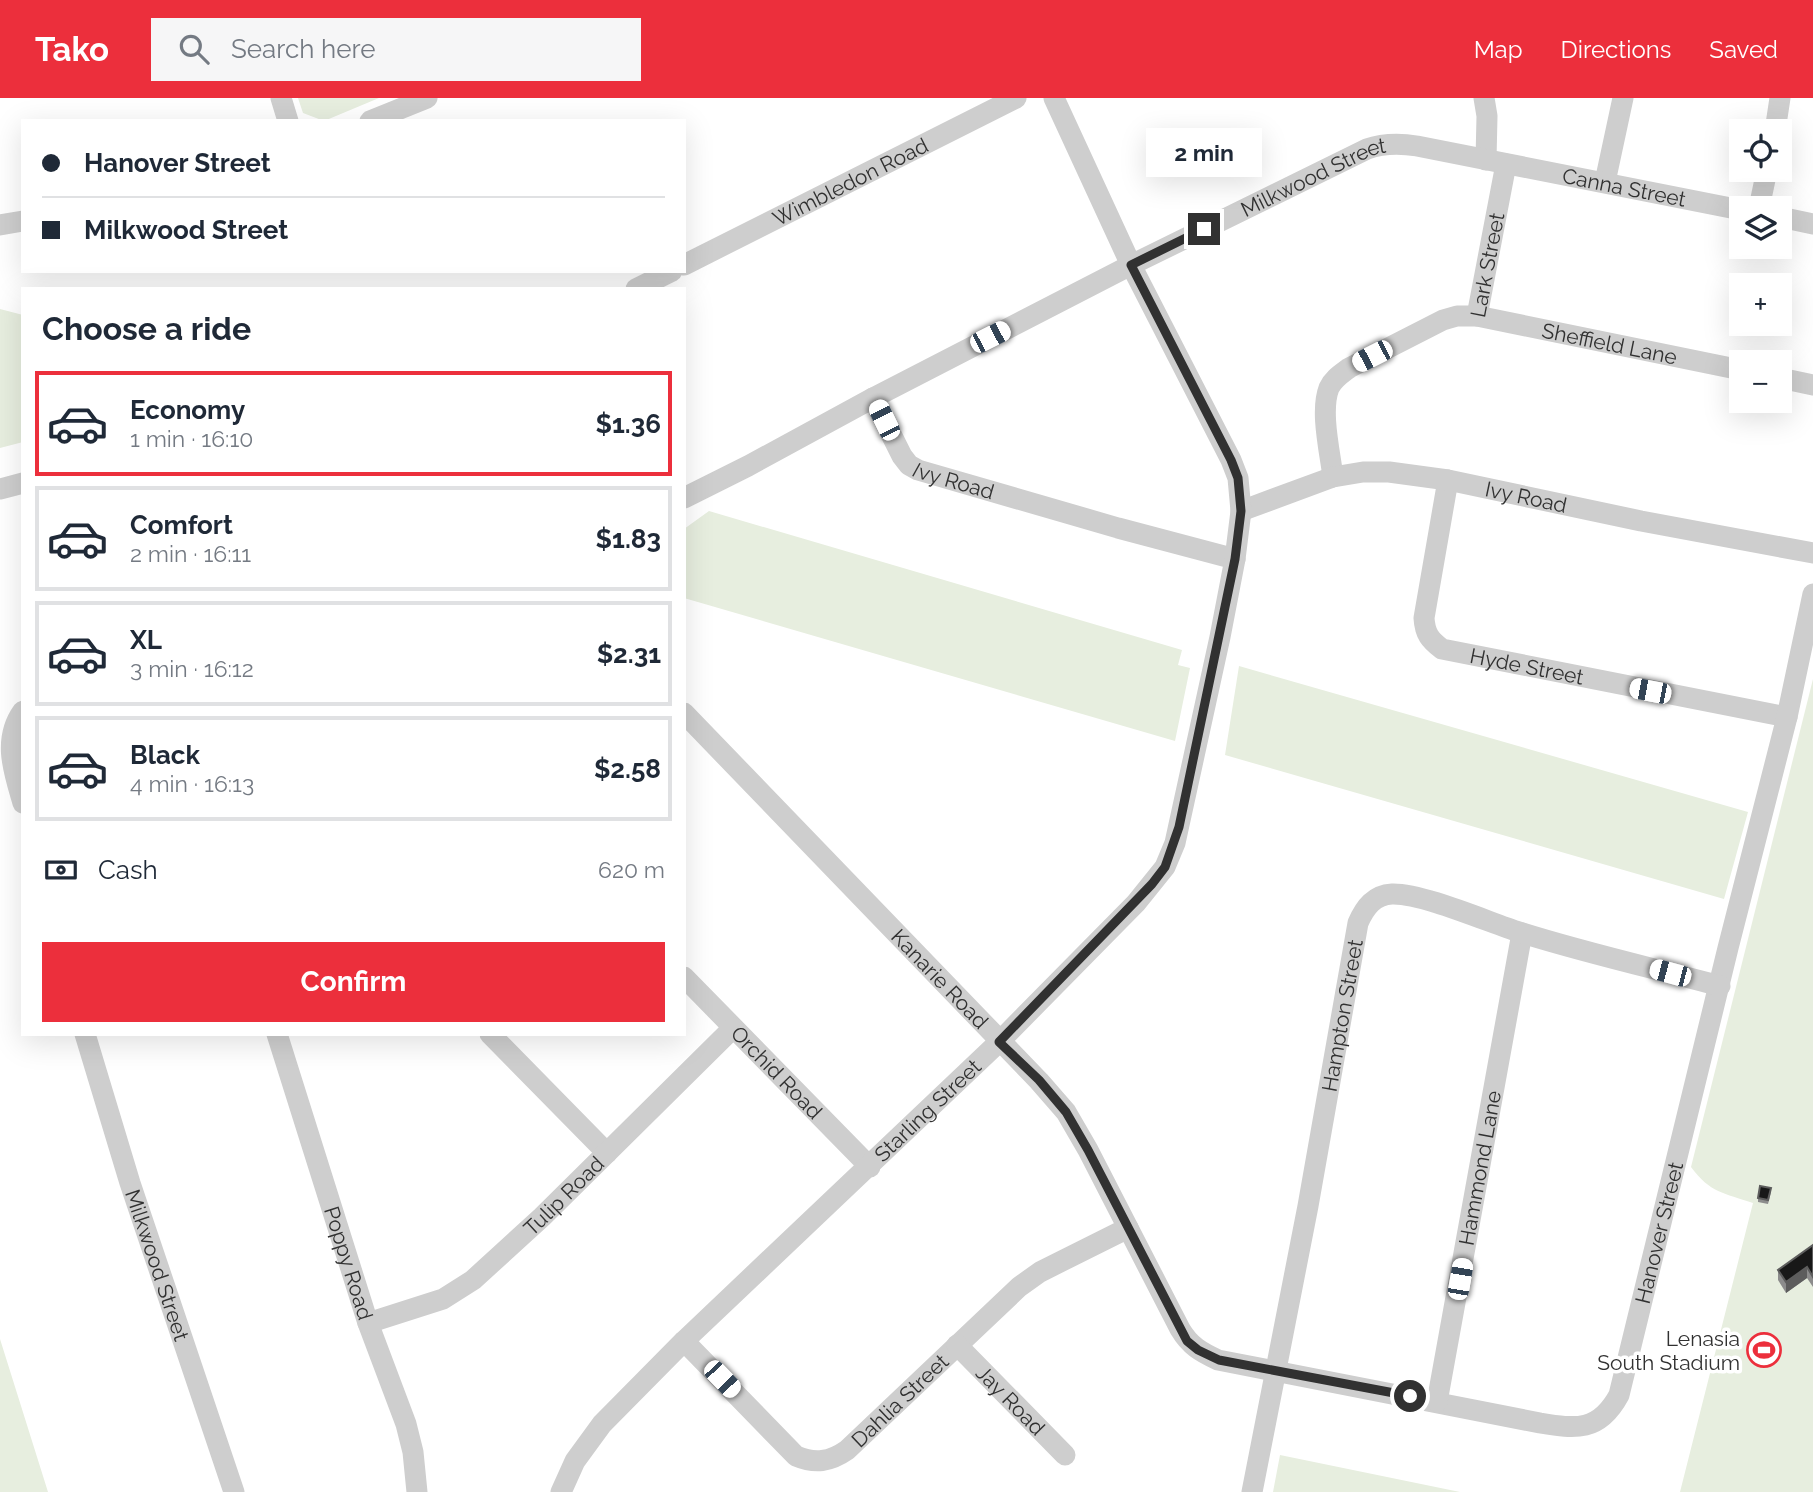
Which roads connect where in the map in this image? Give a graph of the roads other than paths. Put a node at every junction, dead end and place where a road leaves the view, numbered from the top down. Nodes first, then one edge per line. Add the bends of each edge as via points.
1 (281, 98) edge
2 (427, 98) edge
3 (1016, 98) edge
4 (1054, 98) edge
5 (1484, 98) edge
6 (1623, 98) edge
7 (1780, 98) edge
8 (287, 119) edge
9 (375, 119) edge
10 (1777, 119) edge
11 (1496, 162) junction
12 (1605, 182) junction
13 (1729, 208) edge
14 (1792, 220) edge
15 (21, 221) edge
16 (1813, 224) edge
17 (0, 225) edge
18 (686, 264) edge
19 (1131, 265) junction
20 (668, 273) edge
21 (640, 287) edge
22 (1477, 316) junction
23 (1729, 368) edge
24 (1792, 381) edge
25 (1813, 385) edge
26 (873, 398) junction
27 (1333, 477) junction
28 (1448, 480) junction
29 (21, 484) edge
30 (0, 489) edge
31 (686, 497) edge
32 (1241, 511) junction
33 (1813, 553) edge
34 (1235, 559) junction
35 (1813, 594) edge
36 (21, 714) edge
37 (686, 715) edge
38 (1787, 718) junction
39 (21, 796) edge
40 (1522, 933) junction
41 (686, 979) edge
42 (1720, 986) junction
43 (733, 1028) junction
44 (86, 1036) edge
45 (278, 1036) edge
46 (492, 1036) edge
47 (999, 1042) junction
48 (607, 1153) junction
49 (870, 1167) junction
50 (1128, 1228) junction
51 (368, 1323) junction
52 (684, 1341) junction
53 (957, 1345) junction
54 (1275, 1370) junction
55 (1437, 1402) junction
56 (1065, 1455) dead end
57 (234, 1492) edge
58 (417, 1492) edge
59 (561, 1492) edge
60 (1252, 1492) edge

1 - 8 street
2 - 9 street
3 - 18 street, Wimbledon Road
4 - 19 street, Starling Street
5 - 11 street, Lark Street
6 - 12 street
7 - 10 street
11 - 12 street, Canna Street
11 - 19 street, Milkwood Street via 1417,146 1381,144
11 - 22 street, Lark Street
12 - 13 street, Canna Street
14 - 16 street
15 - 17 street
19 - 26 street, Milkwood Street
19 - 32 street, Starling Street via 1231,460
20 - 21 street
22 - 23 street, Sheffield Lane
22 - 27 street, Lark Street via 1443,320 1339,375 1330,386 1326,412
24 - 25 street
26 - 31 street, Milkwood Street
26 - 34 street, Ivy Road via 902,456 918,470
27 - 28 street, Ivy Road via 1389,472
27 - 32 street, Ivy Road
28 - 33 street, Ivy Road
28 - 38 street, Hyde Street via 1424,618 1430,640 1442,649
29 - 30 street
32 - 34 street, Starling Street
34 - 47 street, Starling Street via 1183,810 1165,867
35 - 38 street
36 - 39 street via 10,744
37 - 47 street, Kanarie Road
38 - 42 street, Hanover Street
40 - 42 street, Hampton Street
40 - 54 street, Hampton Street via 1403,895 1382,895 1363,912
40 - 55 street, Hammond Lane
41 - 43 street, Orchid Road
42 - 55 street, Hanover Street via 1619,1395 1612,1408 1594,1423 1564,1427
43 - 48 street, Tulip Road
43 - 49 street, Orchid Road
44 - 57 street, Milkwood Street
45 - 51 street, Poppy Road
46 - 48 street
47 - 49 street, Starling Street
47 - 50 street, Kanarie Road via 1066,1112
48 - 51 street, Tulip Road via 474,1280 443,1299
49 - 52 street, Starling Street
50 - 53 street, Dahlia Street via 1018,1287
50 - 54 street, Kanarie Road via 1187,1341 1219,1360
51 - 58 street, Poppy Road via 406,1424
52 - 53 street, Dahlia Street via 796,1456 811,1461 831,1460 847,1450
52 - 59 street, Starling Street via 602,1423 575,1461
53 - 56 street, Jay Road
54 - 55 street, Hanover Street
54 - 60 street, Hampton Street

